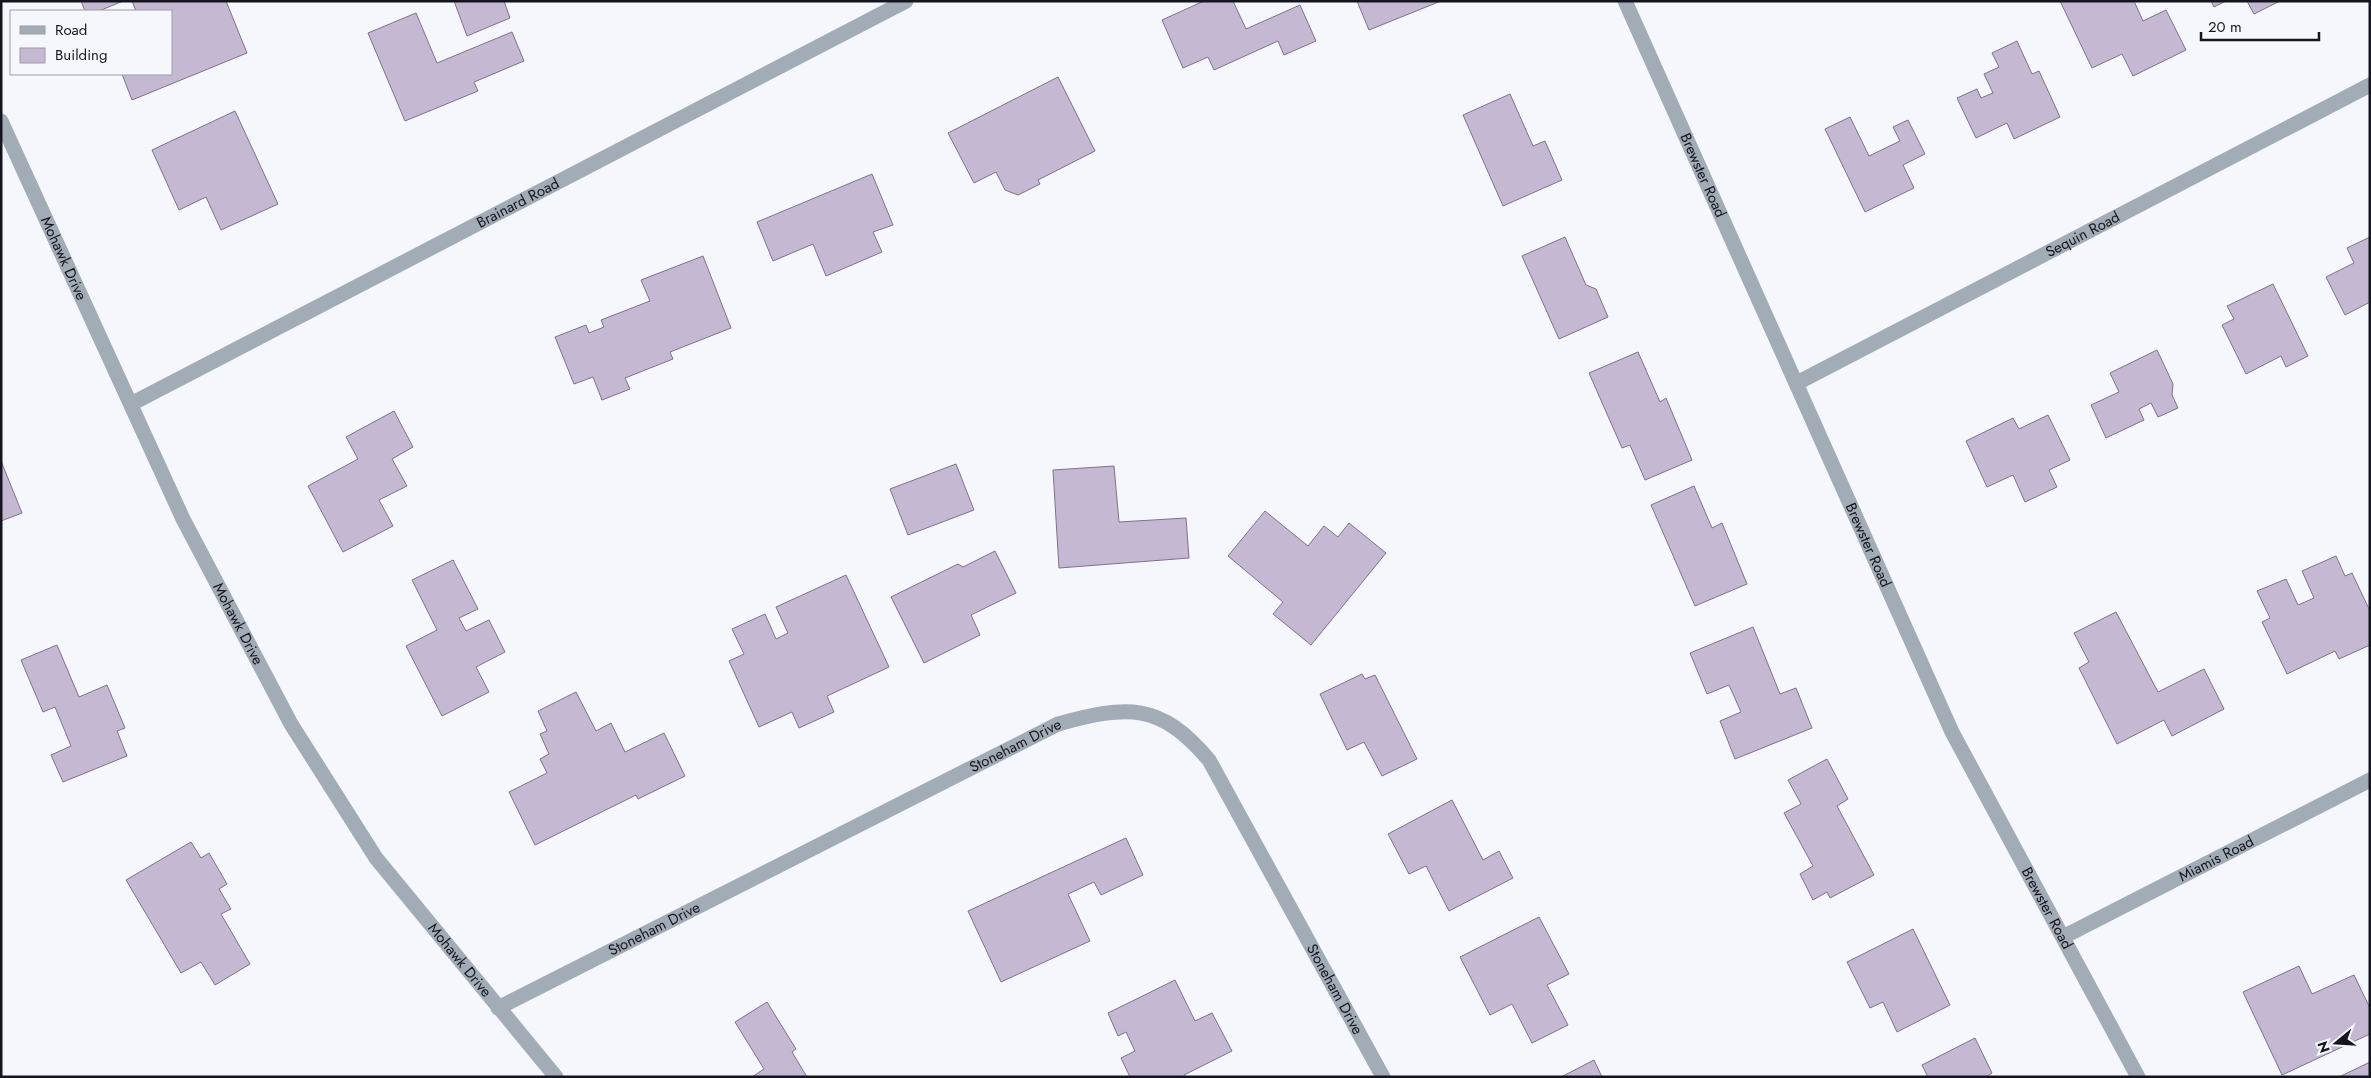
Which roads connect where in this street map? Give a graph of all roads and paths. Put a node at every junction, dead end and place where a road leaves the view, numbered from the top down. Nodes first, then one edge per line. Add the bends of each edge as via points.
1 (906, 1) edge
2 (1625, 1) edge
3 (2370, 84) edge
4 (1, 121) edge
5 (1797, 383) junction
6 (131, 404) junction
7 (2370, 780) edge
8 (2063, 937) junction
9 (498, 1008) junction
10 (556, 1077) edge
11 (1383, 1077) edge
12 (2138, 1077) edge

1 - 6 street, Brainard Road
2 - 5 street, Brewster Road
3 - 5 street, Sequin Road
4 - 6 street, Mohawk Drive
5 - 8 street, Brewster Road via 1952,732
6 - 9 street, Mohawk Drive via 183,519 291,724 376,858
7 - 8 street, Miamis Road
8 - 12 street, Brewster Road
9 - 10 street, Mohawk Drive
9 - 11 street, Stoneham Drive via 1058,724 1115,711 1141,712 1169,722 1190,737 1209,760

